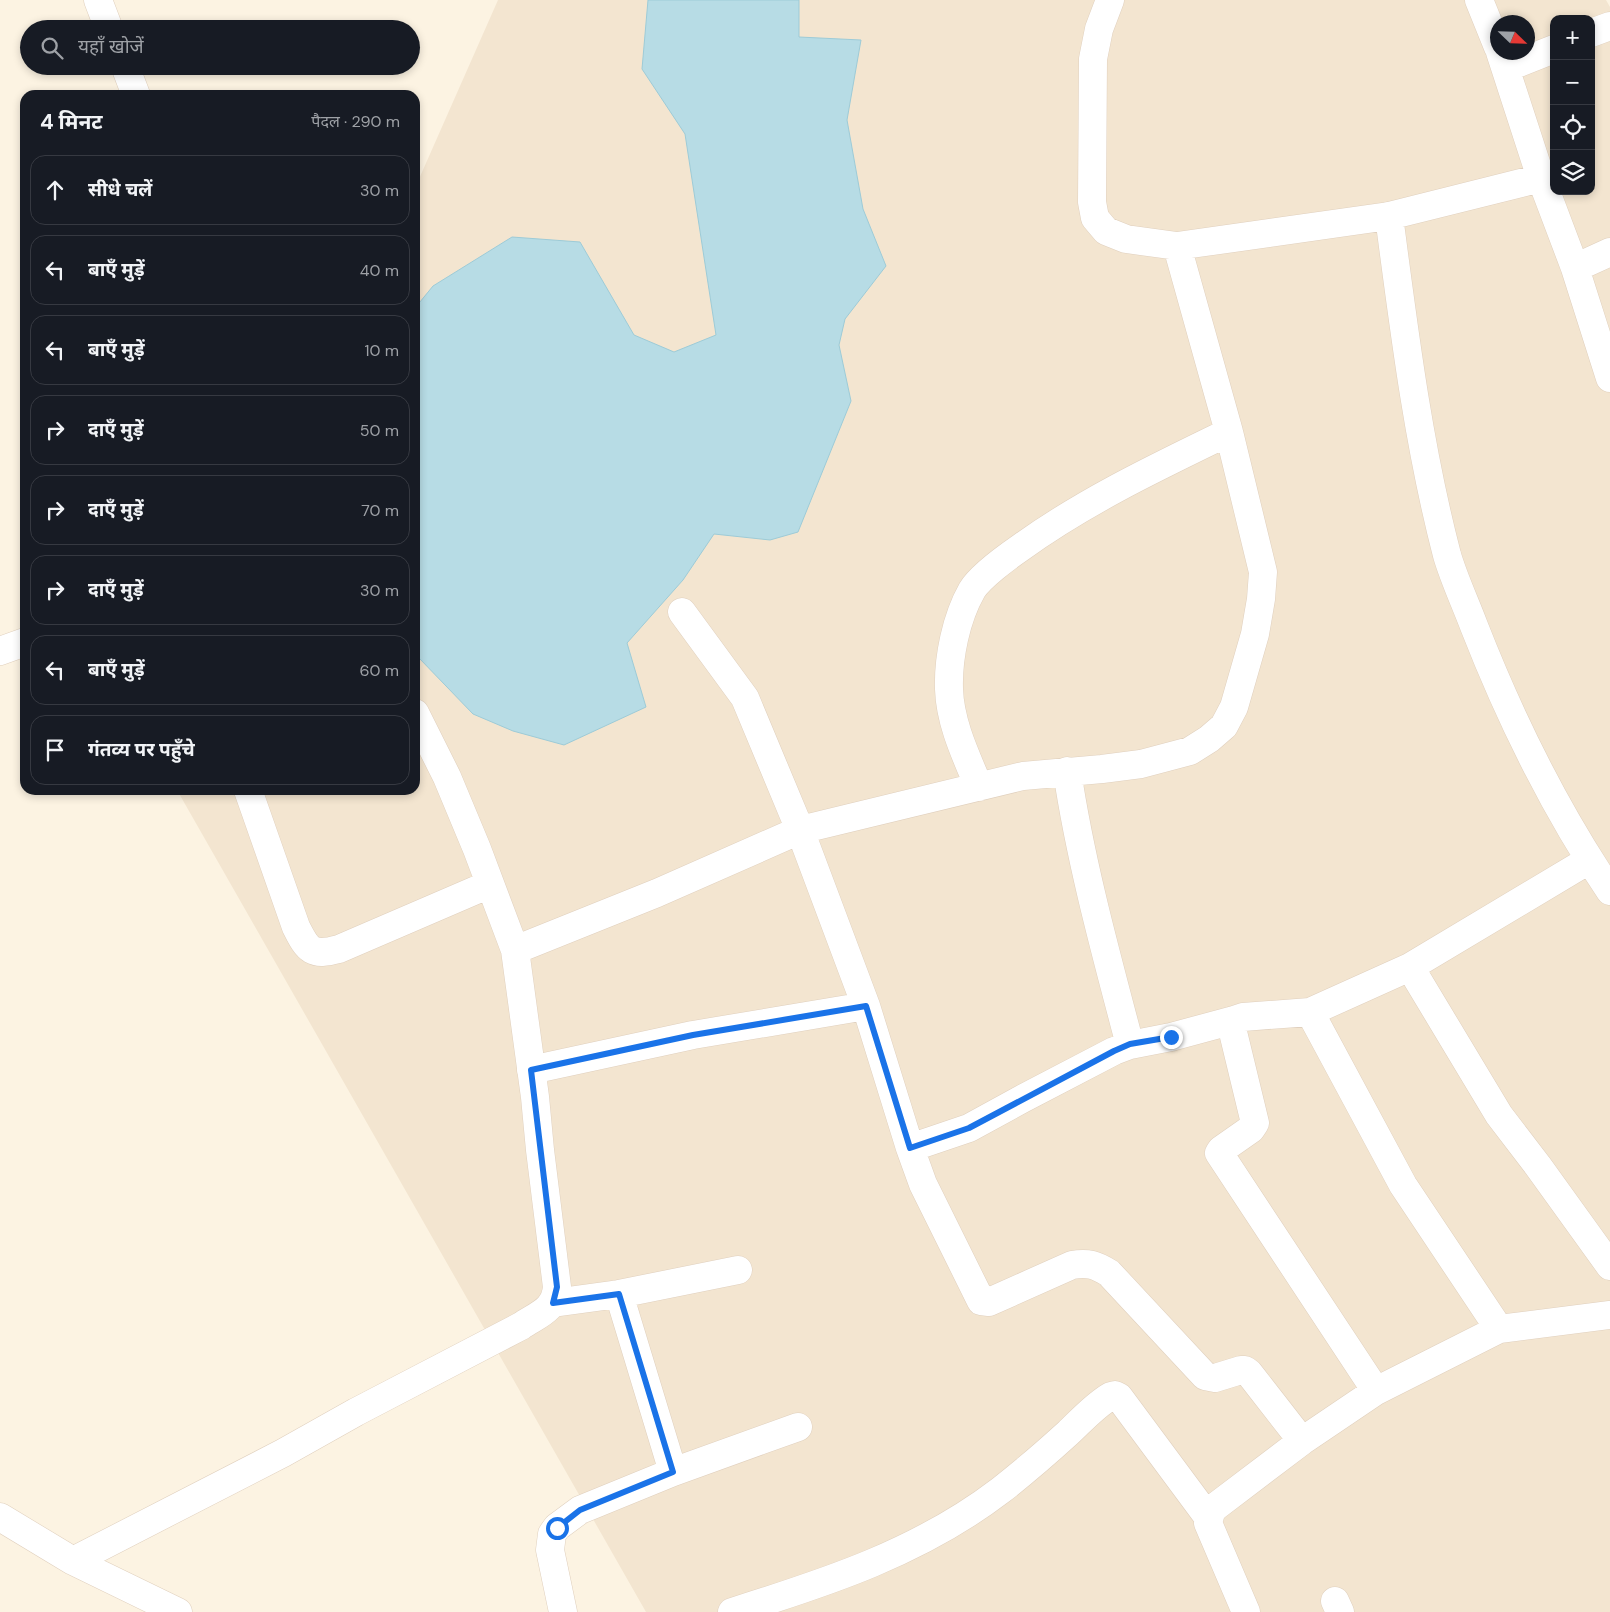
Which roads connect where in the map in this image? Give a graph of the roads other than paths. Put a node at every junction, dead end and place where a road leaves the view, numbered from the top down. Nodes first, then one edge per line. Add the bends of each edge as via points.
1 (98, 0) edge
2 (1110, 0) edge
3 (1479, 0) edge
4 (106, 20) edge
5 (1610, 26) edge
6 (1490, 28) edge
7 (1595, 32) edge
8 (1550, 50) edge
9 (1535, 52) edge
10 (1502, 60) edge
11 (128, 75) edge
12 (134, 90) edge
13 (1541, 178) junction
14 (1389, 216) junction
15 (1177, 246) junction
16 (1610, 252) edge
17 (1575, 268) junction
18 (1610, 378) edge
19 (1229, 432) junction
20 (682, 612) dead end
21 (20, 644) edge
22 (0, 651) edge
23 (420, 723) edge
24 (1067, 771) junction
25 (979, 787) junction
26 (250, 795) edge
27 (800, 830) junction
28 (1590, 860) junction
29 (490, 884) junction
30 (1610, 891) edge
31 (514, 950) junction
32 (1410, 967) junction
33 (866, 1006) junction
34 (1310, 1012) junction
35 (1234, 1020) junction
36 (1130, 1044) junction
37 (531, 1070) junction
38 (910, 1148) junction
39 (1610, 1266) edge
40 (738, 1270) dead end
41 (619, 1294) junction
42 (553, 1303) junction
43 (1610, 1316) edge
44 (1499, 1329) junction
45 (1376, 1391) junction
46 (798, 1427) dead end
47 (1302, 1441) junction
48 (673, 1472) junction
49 (0, 1517) edge
50 (1208, 1517) junction
51 (73, 1561) junction
52 (178, 1612) edge
53 (563, 1612) edge
54 (732, 1612) edge
55 (1246, 1612) edge

1 - 4 street
2 - 15 street via 1099,29 1093,59 1092,202 1095,218 1106,231 1126,239
3 - 6 street
5 - 7 street
8 - 9 street
10 - 13 street
11 - 12 street
13 - 14 street
13 - 17 street
14 - 15 street
14 - 28 street via 1419,423 1448,557 1494,677 1556,805
15 - 19 street
16 - 17 street
17 - 18 street
19 - 24 street via 1263,572 1256,634 1234,707 1224,726 1190,751 1141,764
19 - 25 street via 1107,492 1040,533 1000,562 972,589 954,634 949,690 956,731
20 - 27 street via 745,698
21 - 22 street
23 - 29 street via 447,777
24 - 25 street via 1023,776
24 - 36 street via 1097,919
25 - 27 street
26 - 29 street via 296,928 312,951 323,953 339,949
27 - 31 street
27 - 33 street
28 - 30 street
28 - 32 street
29 - 31 street
31 - 37 street
32 - 34 street
32 - 39 street via 1499,1114
33 - 37 street via 693,1035
33 - 38 street
34 - 35 street
34 - 44 street via 1403,1186
35 - 36 street
35 - 45 street via 1232,1028 1255,1123 1219,1153
36 - 38 street via 969,1128
37 - 42 street via 557,1287
38 - 47 street via 923,1184 981,1301 989,1302 1072,1265 1096,1265 1121,1285 1206,1376 1216,1378 1241,1370 1249,1373
40 - 41 street
41 - 42 street
41 - 48 street
42 - 51 street via 521,1326
43 - 44 street
44 - 45 street
45 - 47 street
46 - 48 street
47 - 50 street via 1215,1507
48 - 53 street via 580,1510 552,1534 550,1550
49 - 51 street
50 - 54 street via 1114,1395 1000,1490 956,1522 860,1570
50 - 55 street via 1208,1524
51 - 52 street

